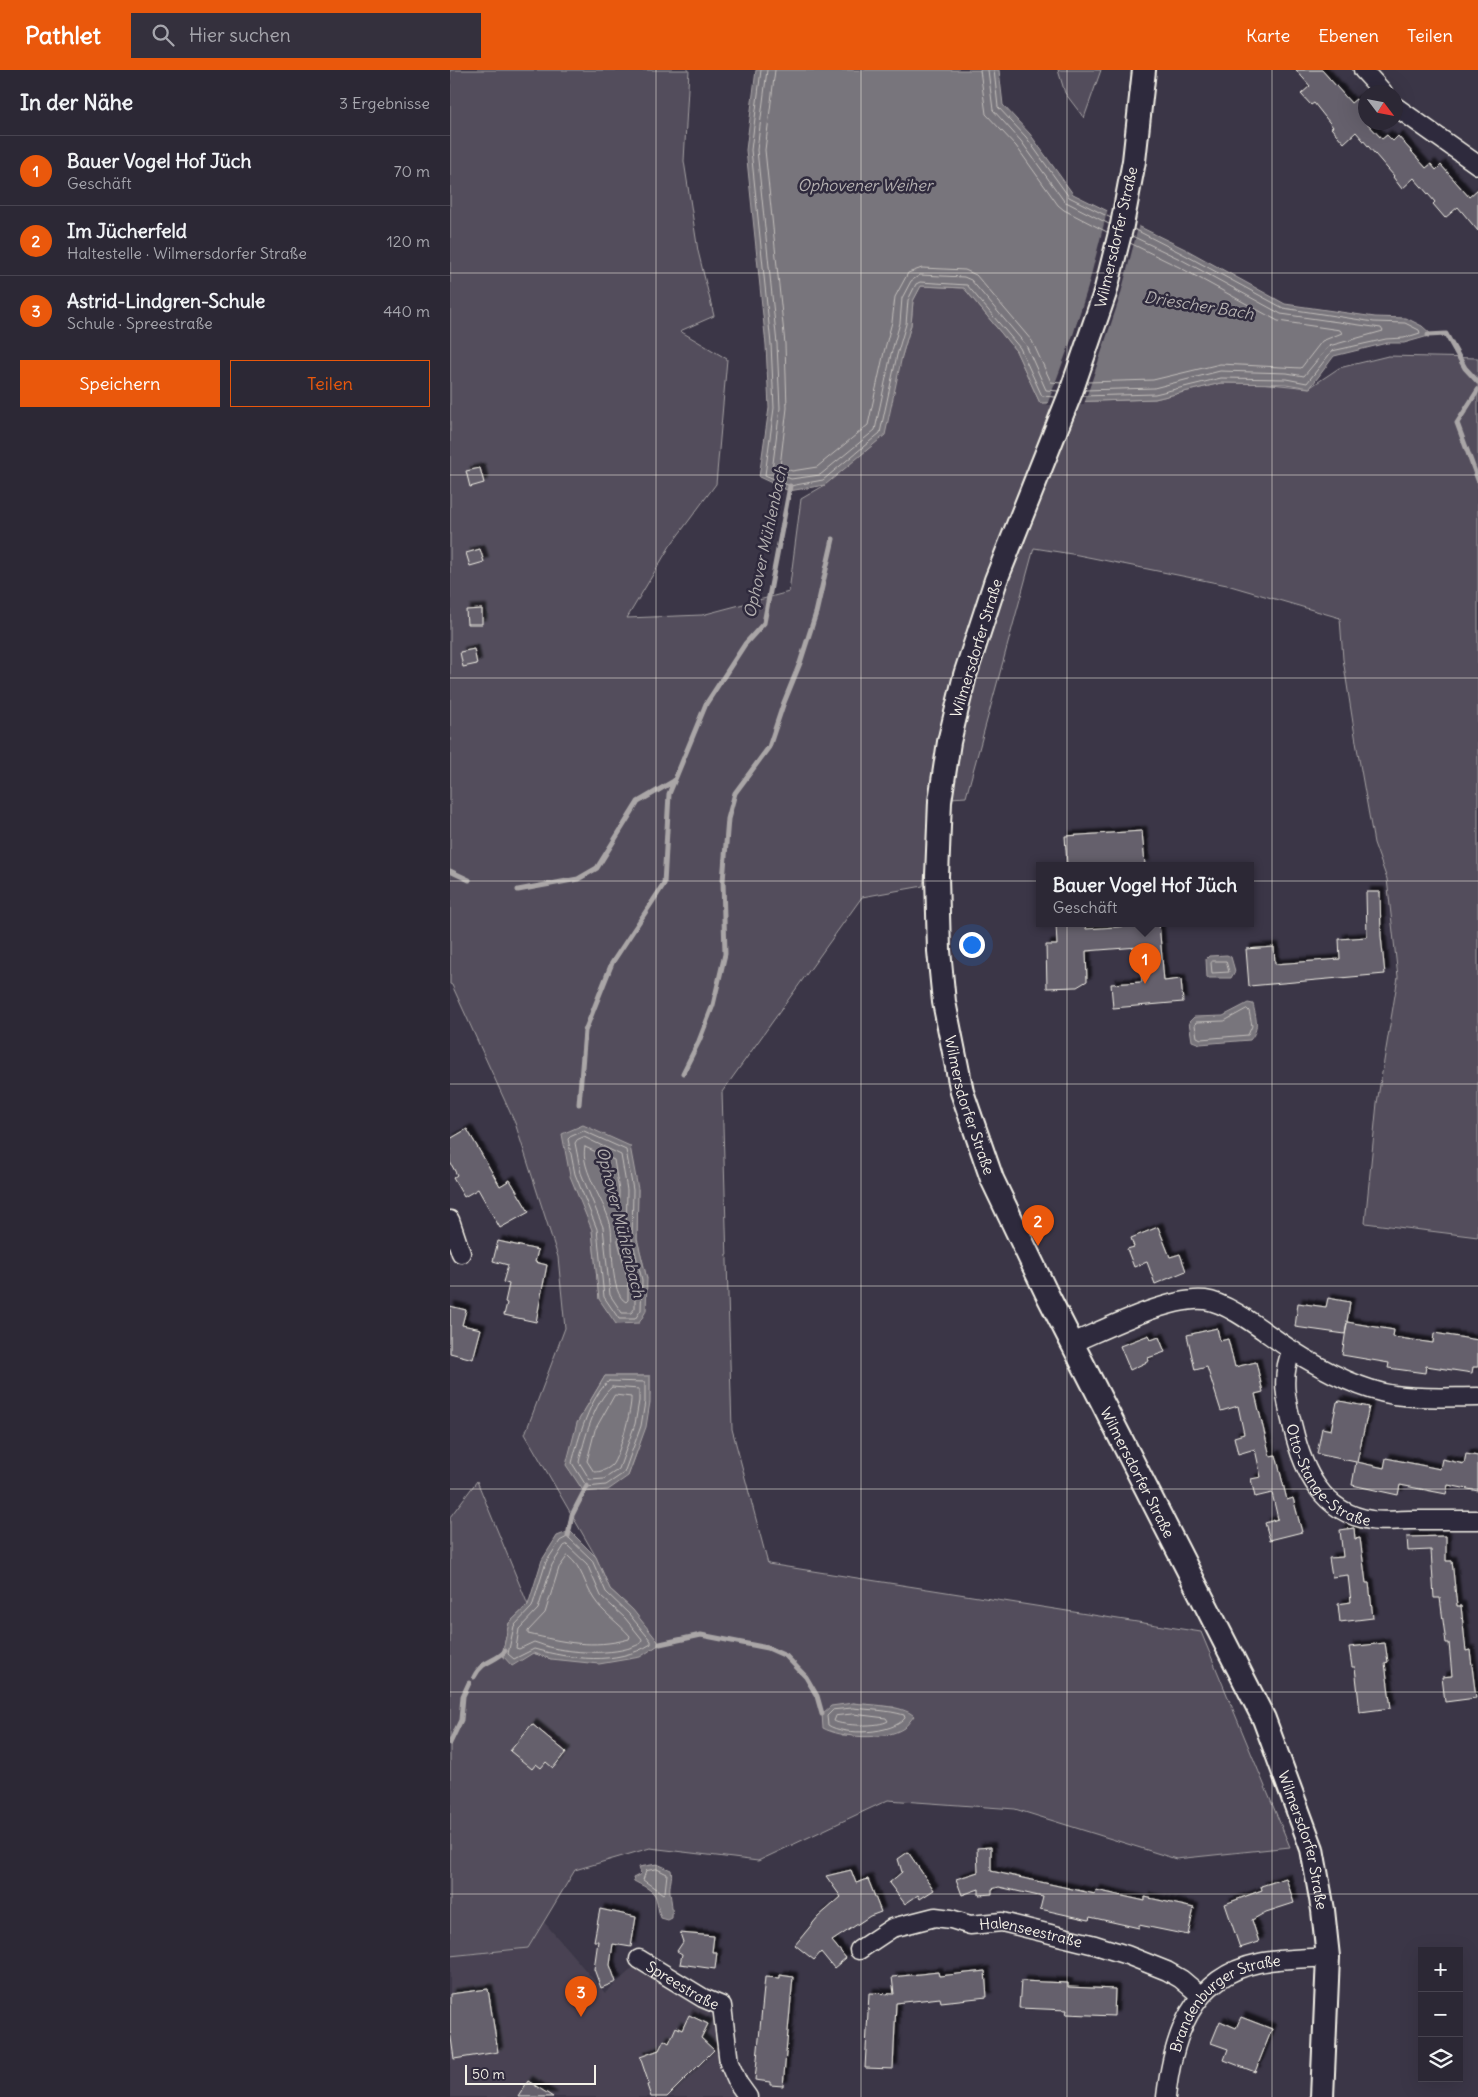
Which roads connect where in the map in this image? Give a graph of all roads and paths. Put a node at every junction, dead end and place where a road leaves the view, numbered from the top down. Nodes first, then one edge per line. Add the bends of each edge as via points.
1 (1144, 70) edge
2 (1363, 70) edge
3 (1377, 85) edge
4 (1403, 112) edge
5 (1478, 165) edge
6 (450, 1220) edge
7 (461, 1253) dead end
8 (1072, 1343) junction
9 (1292, 1350) junction
10 (1478, 1397) edge
11 (1478, 1520) edge
12 (859, 1950) dead end
13 (1328, 1957) junction
14 (639, 1959) dead end
15 (1200, 1995) junction
16 (748, 2097) edge
17 (1166, 2097) edge
18 (1322, 2097) edge

1 - 8 street, Wilmersdorfer Straße via 1134,161 1105,293 1071,392 996,580 964,675 940,801 937,914 944,1002 962,1092 992,1179
2 - 3 street
4 - 5 street
6 - 7 street
8 - 9 street via 1173,1302 1206,1300 1231,1311
8 - 13 street, Wilmersdorfer Straße via 1264,1719 1312,1850
9 - 10 street via 1369,1388 1415,1397
9 - 11 street, Otto-Stange-Straße via 1284,1378 1290,1416 1300,1456 1312,1481 1326,1498 1337,1507 1371,1520
12 - 15 street, Halenseestraße via 892,1928 935,1917 970,1925 1002,1922 1127,1955 1167,1971
13 - 15 street, Brandenburger Straße via 1259,1963 1236,1970
13 - 18 street, Wilmersdorfer Straße
14 - 16 street, Spreestraße via 722,2006 728,2063
15 - 17 street, Brandenburger Straße via 1180,2030 1172,2052

